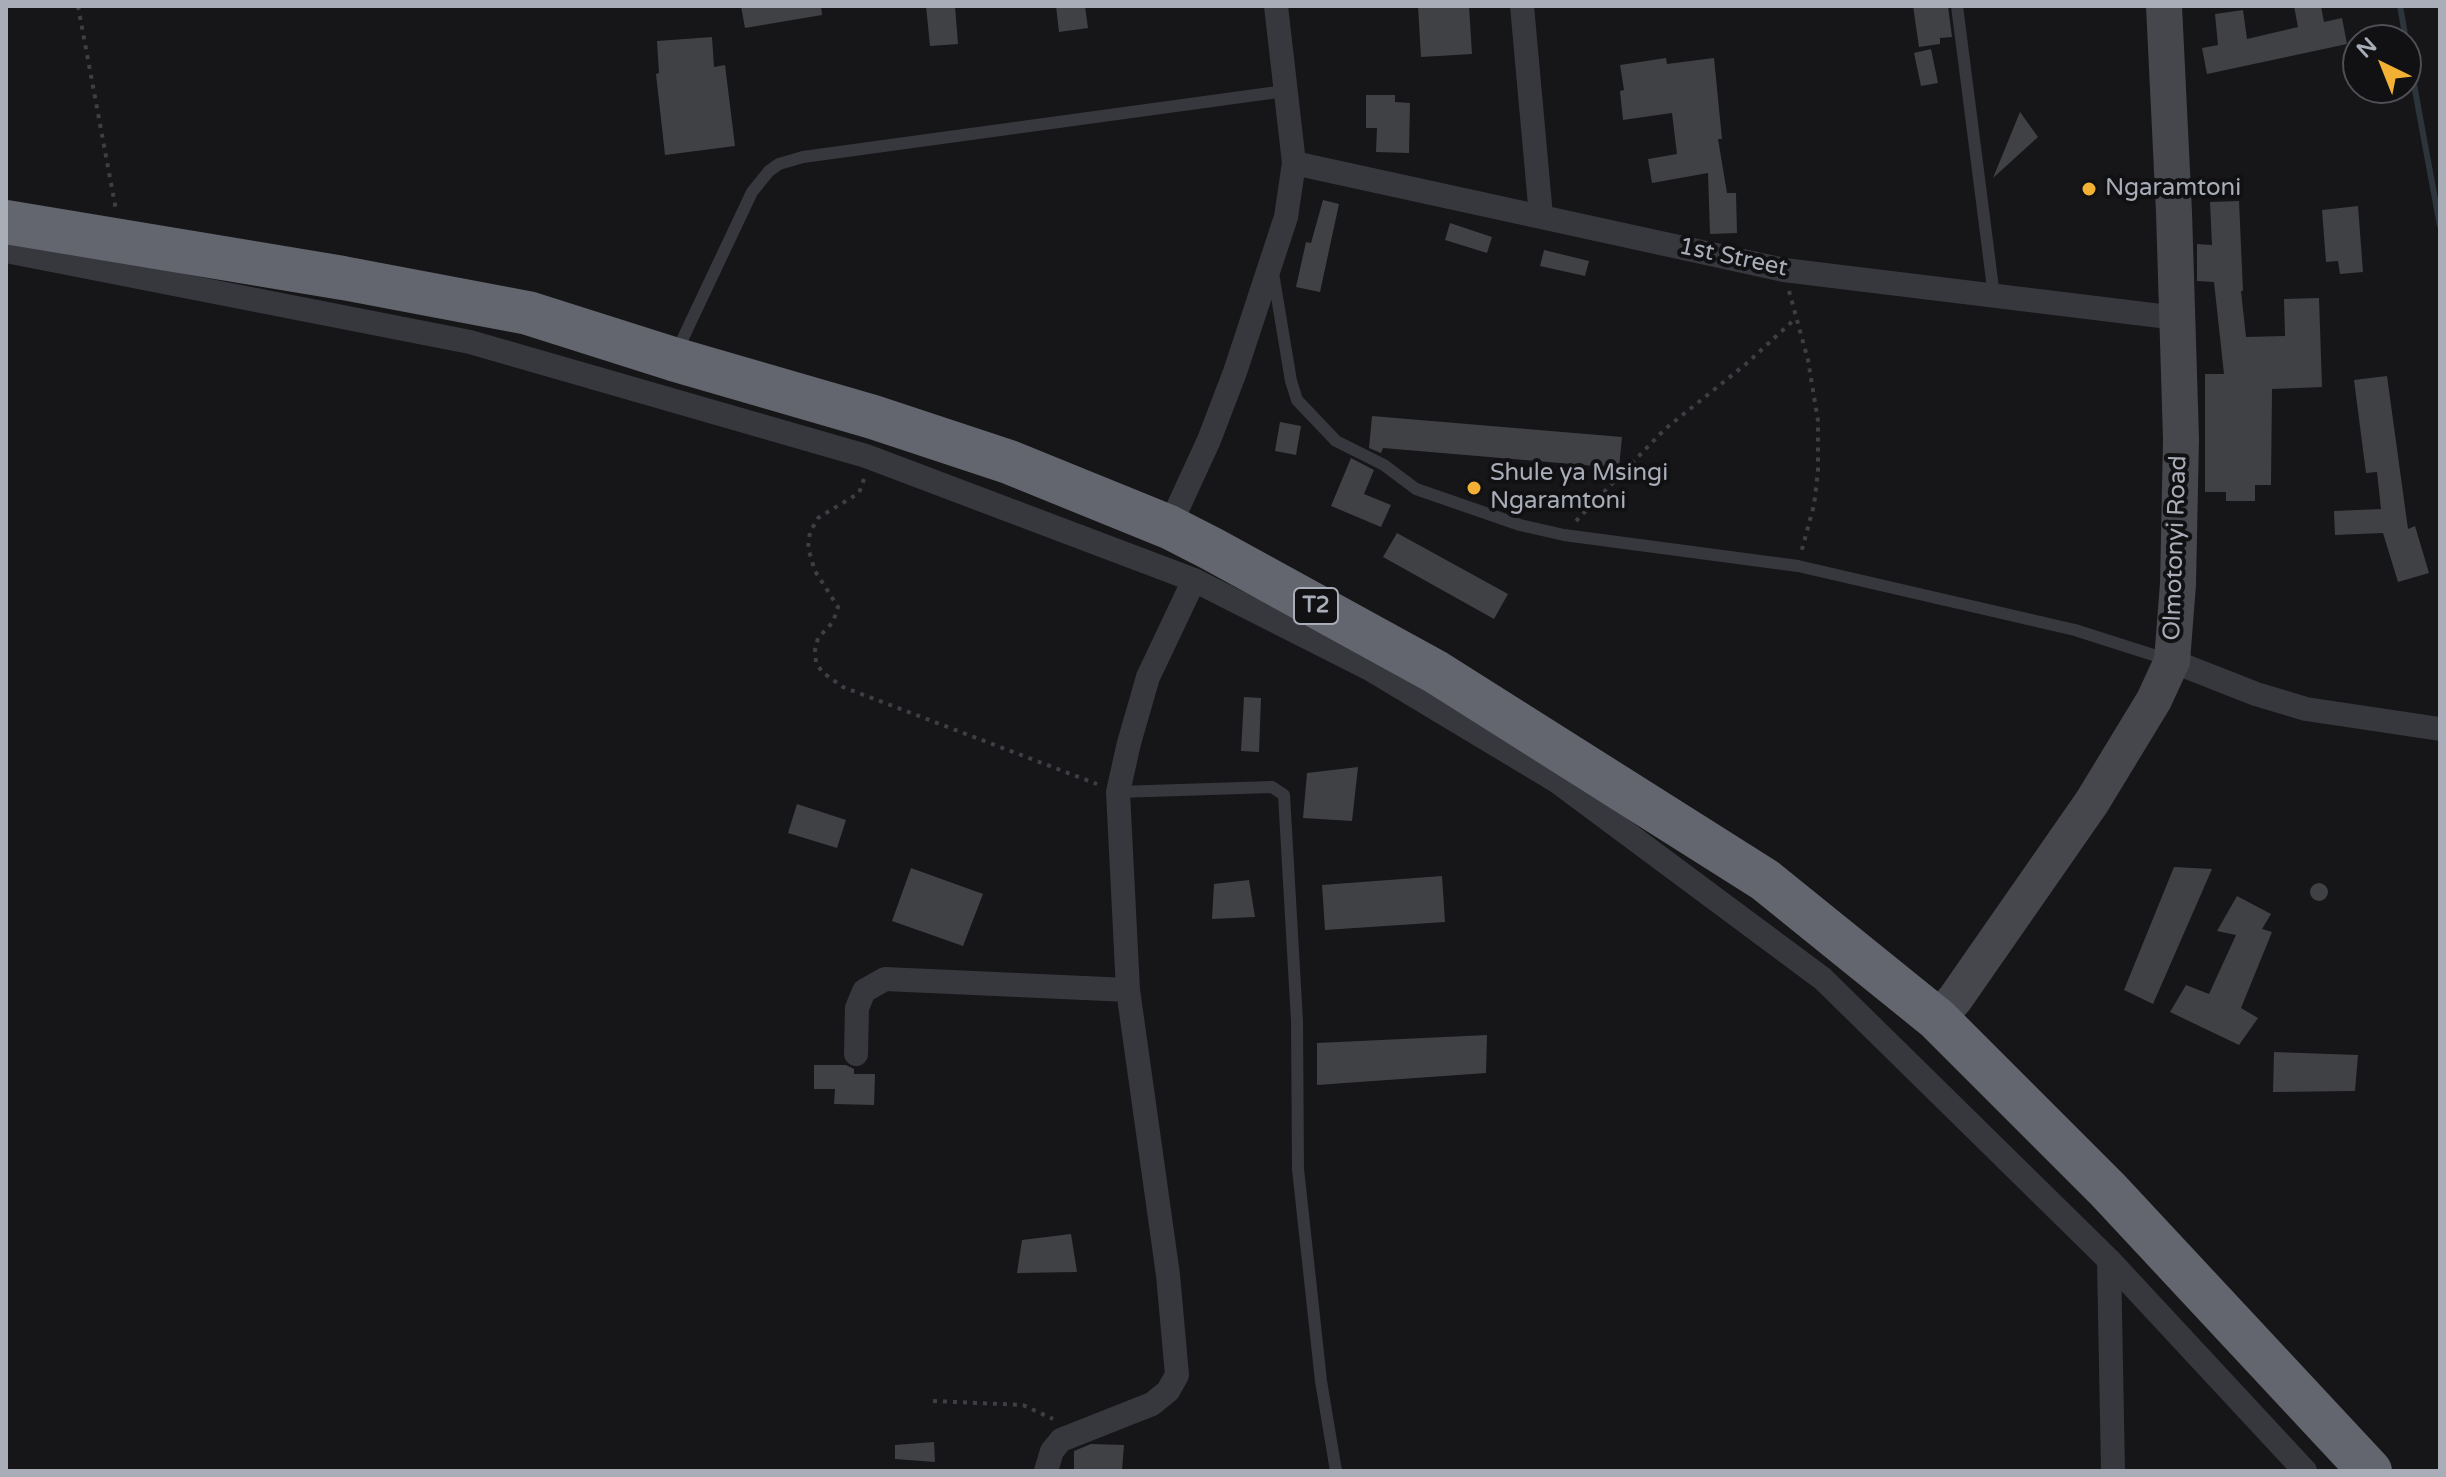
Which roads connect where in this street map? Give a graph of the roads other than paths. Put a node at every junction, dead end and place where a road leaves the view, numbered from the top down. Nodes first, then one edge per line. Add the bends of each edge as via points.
1 (1276, 6) edge
2 (1522, 6) edge
3 (1957, 6) edge
4 (2164, 6) edge
5 (1285, 91) junction
6 (1294, 163) junction
7 (1541, 216) junction
8 (6, 222) edge
9 (6, 251) edge
10 (1272, 266) junction
11 (1994, 298) junction
12 (2177, 318) junction
13 (673, 359) junction
14 (1169, 527) junction
15 (1194, 580) junction
16 (2172, 661) junction
17 (2440, 729) edge
18 (1118, 792) junction
19 (1128, 990) junction
20 (1937, 1019) junction
21 (856, 1054) dead end
22 (2109, 1260) junction
23 (1046, 1471) edge
24 (1336, 1471) edge
25 (2113, 1471) edge
26 (2305, 1471) edge
27 (2370, 1471) edge

1 - 5 street
2 - 7 street
3 - 11 lane
4 - 12 street, Olmotonyi Road
5 - 6 street
5 - 13 lane via 779,164 752,192
6 - 7 street, 1st Street
6 - 10 street
7 - 11 street, 1st Street via 1784,270
8 - 13 highway, T2 via 528,313
9 - 15 street via 470,342 866,456
10 - 14 street via 1214,426
10 - 16 lane via 1297,400 1336,441 1384,465 1416,489 1520,525 1798,566 2061,627
11 - 12 street, 1st Street
12 - 16 street, Olmotonyi Road via 2181,439
13 - 14 highway, T2 via 1009,462
14 - 20 highway, T2 via 1436,672 1765,880
15 - 18 street via 1148,677
15 - 22 street via 1370,669 1596,810 1823,979
16 - 17 street via 2306,709
16 - 20 street, Olmotonyi Road via 2092,802
18 - 19 street
18 - 24 lane via 1272,787 1284,795 1297,1021 1298,1169
19 - 21 street via 885,979 864,991 857,1008
19 - 23 street via 1177,1375 1152,1404 1061,1440
20 - 27 highway, T2 via 2108,1190
22 - 25 street
22 - 26 street

